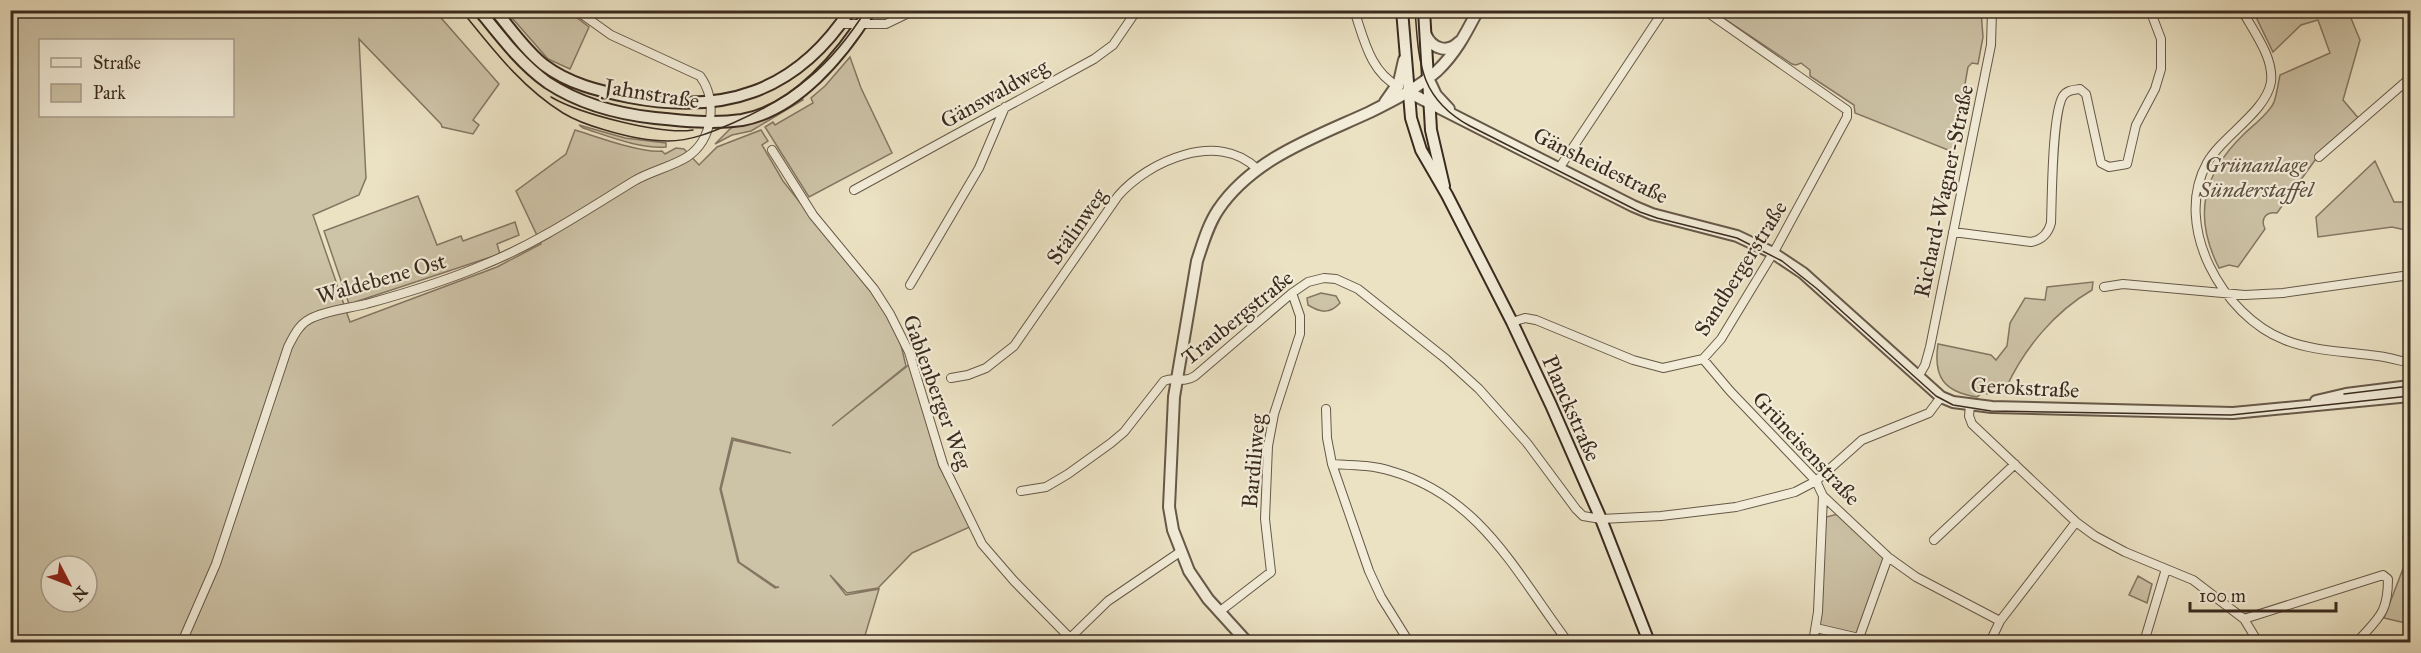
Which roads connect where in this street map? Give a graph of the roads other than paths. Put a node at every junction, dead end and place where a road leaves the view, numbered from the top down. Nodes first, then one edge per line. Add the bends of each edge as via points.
1 (480, 10) edge
2 (495, 10) edge
3 (576, 10) edge
4 (850, 10) edge
5 (870, 10) edge
6 (915, 10) edge
7 (1137, 10) edge
8 (1354, 10) edge
9 (1402, 10) edge
10 (1424, 10) edge
11 (1478, 10) edge
12 (1664, 10) edge
13 (1704, 10) edge
14 (1992, 10) edge
15 (2150, 10) edge
16 (2242, 10) edge
17 (841, 24) junction
18 (861, 24) junction
19 (1467, 32) junction
20 (1426, 35) junction
21 (1405, 52) junction
22 (1386, 78) junction
23 (1428, 78) junction
24 (2410, 78) edge
25 (1397, 86) junction
26 (1408, 92) junction
27 (1388, 98) junction
28 (1429, 102) junction
29 (711, 103) junction
30 (1005, 107) junction
31 (1380, 107) junction
32 (1461, 118) junction
33 (710, 122) junction
34 (771, 150) dead end
35 (2319, 158) dead end
36 (1560, 167) junction
37 (1257, 169) junction
38 (854, 190) dead end
39 (1447, 195) junction
40 (1953, 232) junction
41 (1773, 253) junction
42 (2410, 275) edge
43 (910, 285) dead end
44 (2104, 288) dead end
45 (1292, 292) junction
46 (2229, 294) junction
47 (1512, 322) junction
48 (1703, 359) junction
49 (2410, 363) edge
50 (1918, 377) junction
51 (951, 378) dead end
52 (1177, 380) junction
53 (2410, 386) edge
54 (2410, 396) edge
55 (1941, 397) junction
56 (1970, 405) junction
57 (2301, 406) junction
58 (1326, 409) dead end
59 (1332, 464) junction
60 (2015, 464) junction
61 (1816, 481) junction
62 (1021, 490) dead end
63 (1823, 495) junction
64 (1601, 519) junction
65 (2076, 522) junction
66 (1934, 540) dead end
67 (1180, 552) junction
68 (1888, 557) junction
69 (2166, 569) junction
70 (1219, 612) junction
71 (2244, 619) junction
72 (2000, 621) junction
73 (1816, 628) junction
74 (1072, 640) edge
75 (182, 642) edge
76 (1247, 642) edge
77 (1410, 642) edge
78 (1568, 642) edge
79 (1649, 642) edge
80 (1813, 642) edge
81 (1990, 642) edge
82 (2144, 642) edge
83 (2258, 642) edge
84 (2357, 642) edge

1 - 33 street, Jahnstraße via 535,72 574,97 625,113
2 - 29 street, Jahnstraße via 535,57 572,81 648,101
3 - 29 street via 610,34 700,76
4 - 17 street, Jahnstraße
5 - 18 street, Jahnstraße
6 - 18 street via 890,22
7 - 30 street, Gänswaldweg via 1122,34 1104,52
8 - 22 street, Gänsheidestraße via 1370,57
9 - 21 street, Planckstraße
10 - 20 street, Planckstraße
11 - 19 street
12 - 36 street
13 - 41 street, Sandbergerstraße via 1847,110 1825,161
14 - 40 street, Richard-Wagner-Straße via 1991,45
15 - 40 street via 2161,39 2161,69 2155,90 2136,125 2127,164 2109,167 2101,163 2086,94 2080,89 2070,91 2062,97 2057,115 2048,232 2031,242
16 - 46 street via 2267,59 2270,83 2263,101 2210,158 2199,182 2195,212 2203,252
17 - 18 street
17 - 29 street, Jahnstraße via 810,58 782,78 738,98
18 - 33 street, Jahnstraße via 828,66 784,102 749,118
19 - 20 street via 1455,45 1444,49
19 - 23 street via 1458,49
20 - 23 street, Planckstraße
21 - 25 street
21 - 26 street, Planckstraße
22 - 25 street, Gänsheidestraße
22 - 27 street via 1391,88
23 - 26 street
23 - 28 street, Planckstraße
23 - 32 street via 1436,95
24 - 35 street
25 - 26 street, Gänsheidestraße
25 - 27 street
26 - 28 street, Gänsheidestraße
26 - 31 street
26 - 39 street, Planckstraße via 1421,150
27 - 31 street
28 - 32 street, Gänsheidestraße
28 - 39 street, Planckstraße via 1431,130
29 - 33 street, Waldebene Ost
30 - 38 street, Gänswaldweg
30 - 43 street via 979,168
31 - 37 street
32 - 36 street, Gänsheidestraße
33 - 75 street, Waldebene Ost via 706,134 688,156 638,179 537,239 483,265 400,295 313,317 298,327 216,564
34 - 74 street, Gablenberger Weg via 813,215 891,314 909,352 943,464 982,544
36 - 41 street, Gänsheidestraße via 1643,210 1727,233
37 - 51 street, Stälinweg via 1241,156 1212,152 1170,160 1138,176 1118,196 1009,352 986,368
37 - 52 street via 1227,198 1209,225 1197,261
39 - 47 street, Planckstraße
40 - 50 street, Richard-Wagner-Straße via 1930,347
41 - 48 street, Sandbergerstraße via 1722,339
41 - 50 street, Gänsheidestraße via 1803,273
42 - 46 street via 2283,293
44 - 46 street via 2123,284
45 - 52 street, Traubergstraße via 1195,376 1186,382
45 - 64 street, Traubergstraße via 1324,278 1358,289 1461,373 1509,422 1583,516
45 - 70 street, Bardiliweg via 1301,325 1274,414 1267,465 1265,519 1271,572
46 - 49 street via 2255,322 2284,340 2320,350
47 - 48 street, Sandbergerstraße via 1536,320 1633,360 1663,368
47 - 64 street, Planckstraße
48 - 61 street, Grüneisenstraße
50 - 55 street, Gänsheidestraße
52 - 62 street, Traubergstraße via 1161,385 1124,432 1078,468 1046,486
52 - 67 street via 1168,487
53 - 57 street, Gerokstraße via 2337,396
54 - 57 street, Gerokstraße
55 - 56 street, Gerokstraße
55 - 61 street, Gerokstraße via 1929,413 1862,440
56 - 57 street, Gerokstraße via 2221,414
56 - 60 street via 1972,423
58 - 59 street
59 - 77 street via 1369,571
59 - 78 street via 1398,473 1432,488 1460,507 1498,543
60 - 65 street
60 - 66 street
61 - 63 street, Grüneisenstraße
61 - 64 street, Gerokstraße via 1795,492 1736,507
63 - 68 street, Grüneisenstraße
63 - 73 street
64 - 79 street, Planckstraße
65 - 69 street via 2124,552
65 - 72 street
67 - 70 street via 1197,584
67 - 74 street via 1107,601
68 - 72 street, Grüneisenstraße via 1916,577
68 - 73 street via 1859,638
69 - 71 street via 2193,580
69 - 82 street
70 - 76 street
71 - 83 street
71 - 84 street via 2383,575 2388,579 2388,601
72 - 81 street
73 - 80 street

